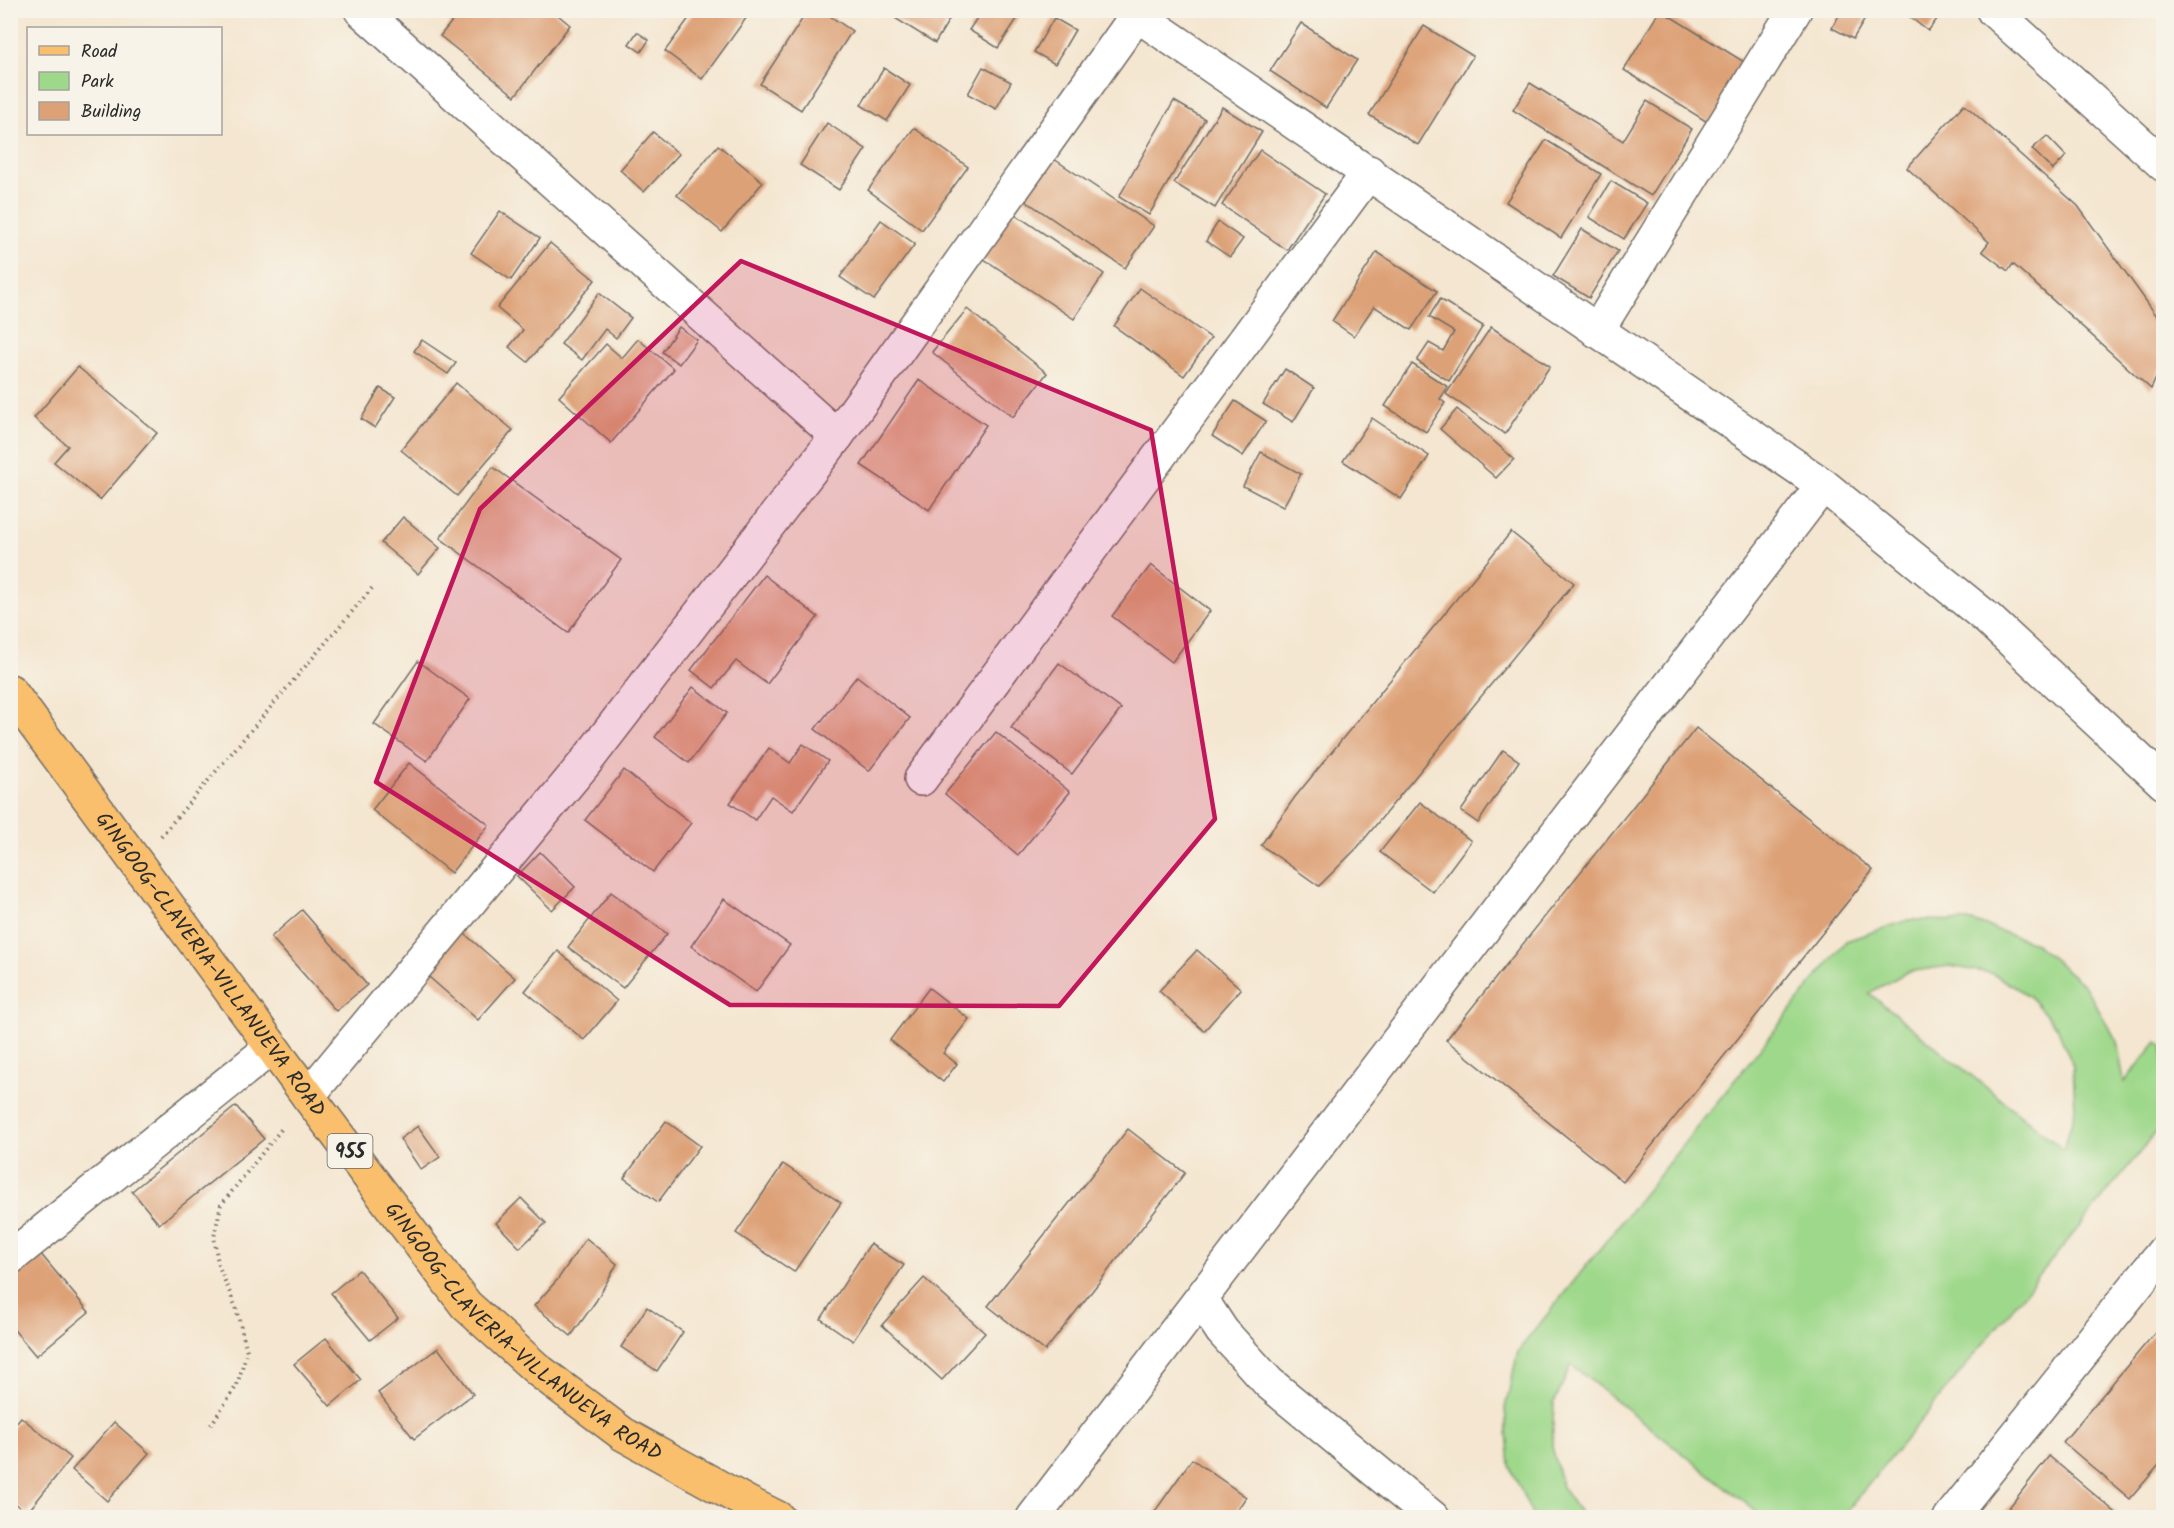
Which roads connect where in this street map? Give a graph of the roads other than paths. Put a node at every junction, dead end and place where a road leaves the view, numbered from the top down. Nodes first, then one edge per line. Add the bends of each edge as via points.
1 (361, 10) edge
2 (1795, 10) edge
3 (1994, 10) edge
4 (1134, 13) edge
5 (2163, 165) edge
6 (1369, 172) junction
7 (1597, 331) junction
8 (837, 436) junction
9 (1823, 485) junction
10 (10, 691) edge
11 (921, 779) dead end
12 (2163, 783) edge
13 (272, 1047) junction
14 (308, 1096) junction
15 (2163, 1251) edge
16 (10, 1258) edge
17 (1201, 1299) junction
18 (778, 1518) edge
19 (1033, 1518) edge
20 (1433, 1518) edge
21 (1950, 1518) edge

1 - 8 street
2 - 7 street
3 - 5 street
4 - 6 street
4 - 8 street
6 - 7 street
6 - 11 street
7 - 9 street
8 - 14 street via 585,762
9 - 12 street via 1987,618
9 - 17 street
10 - 13 main road, GINGOOG-CLAVERIA-VILLANUEVA ROAD / 955
13 - 14 main road, GINGOOG-CLAVERIA-VILLANUEVA ROAD / 955
13 - 16 street
14 - 18 main road, GINGOOG-CLAVERIA-VILLANUEVA ROAD / 955 via 466,1305 538,1370 623,1434
15 - 21 street
17 - 19 street
17 - 20 street via 1222,1331 1269,1383

